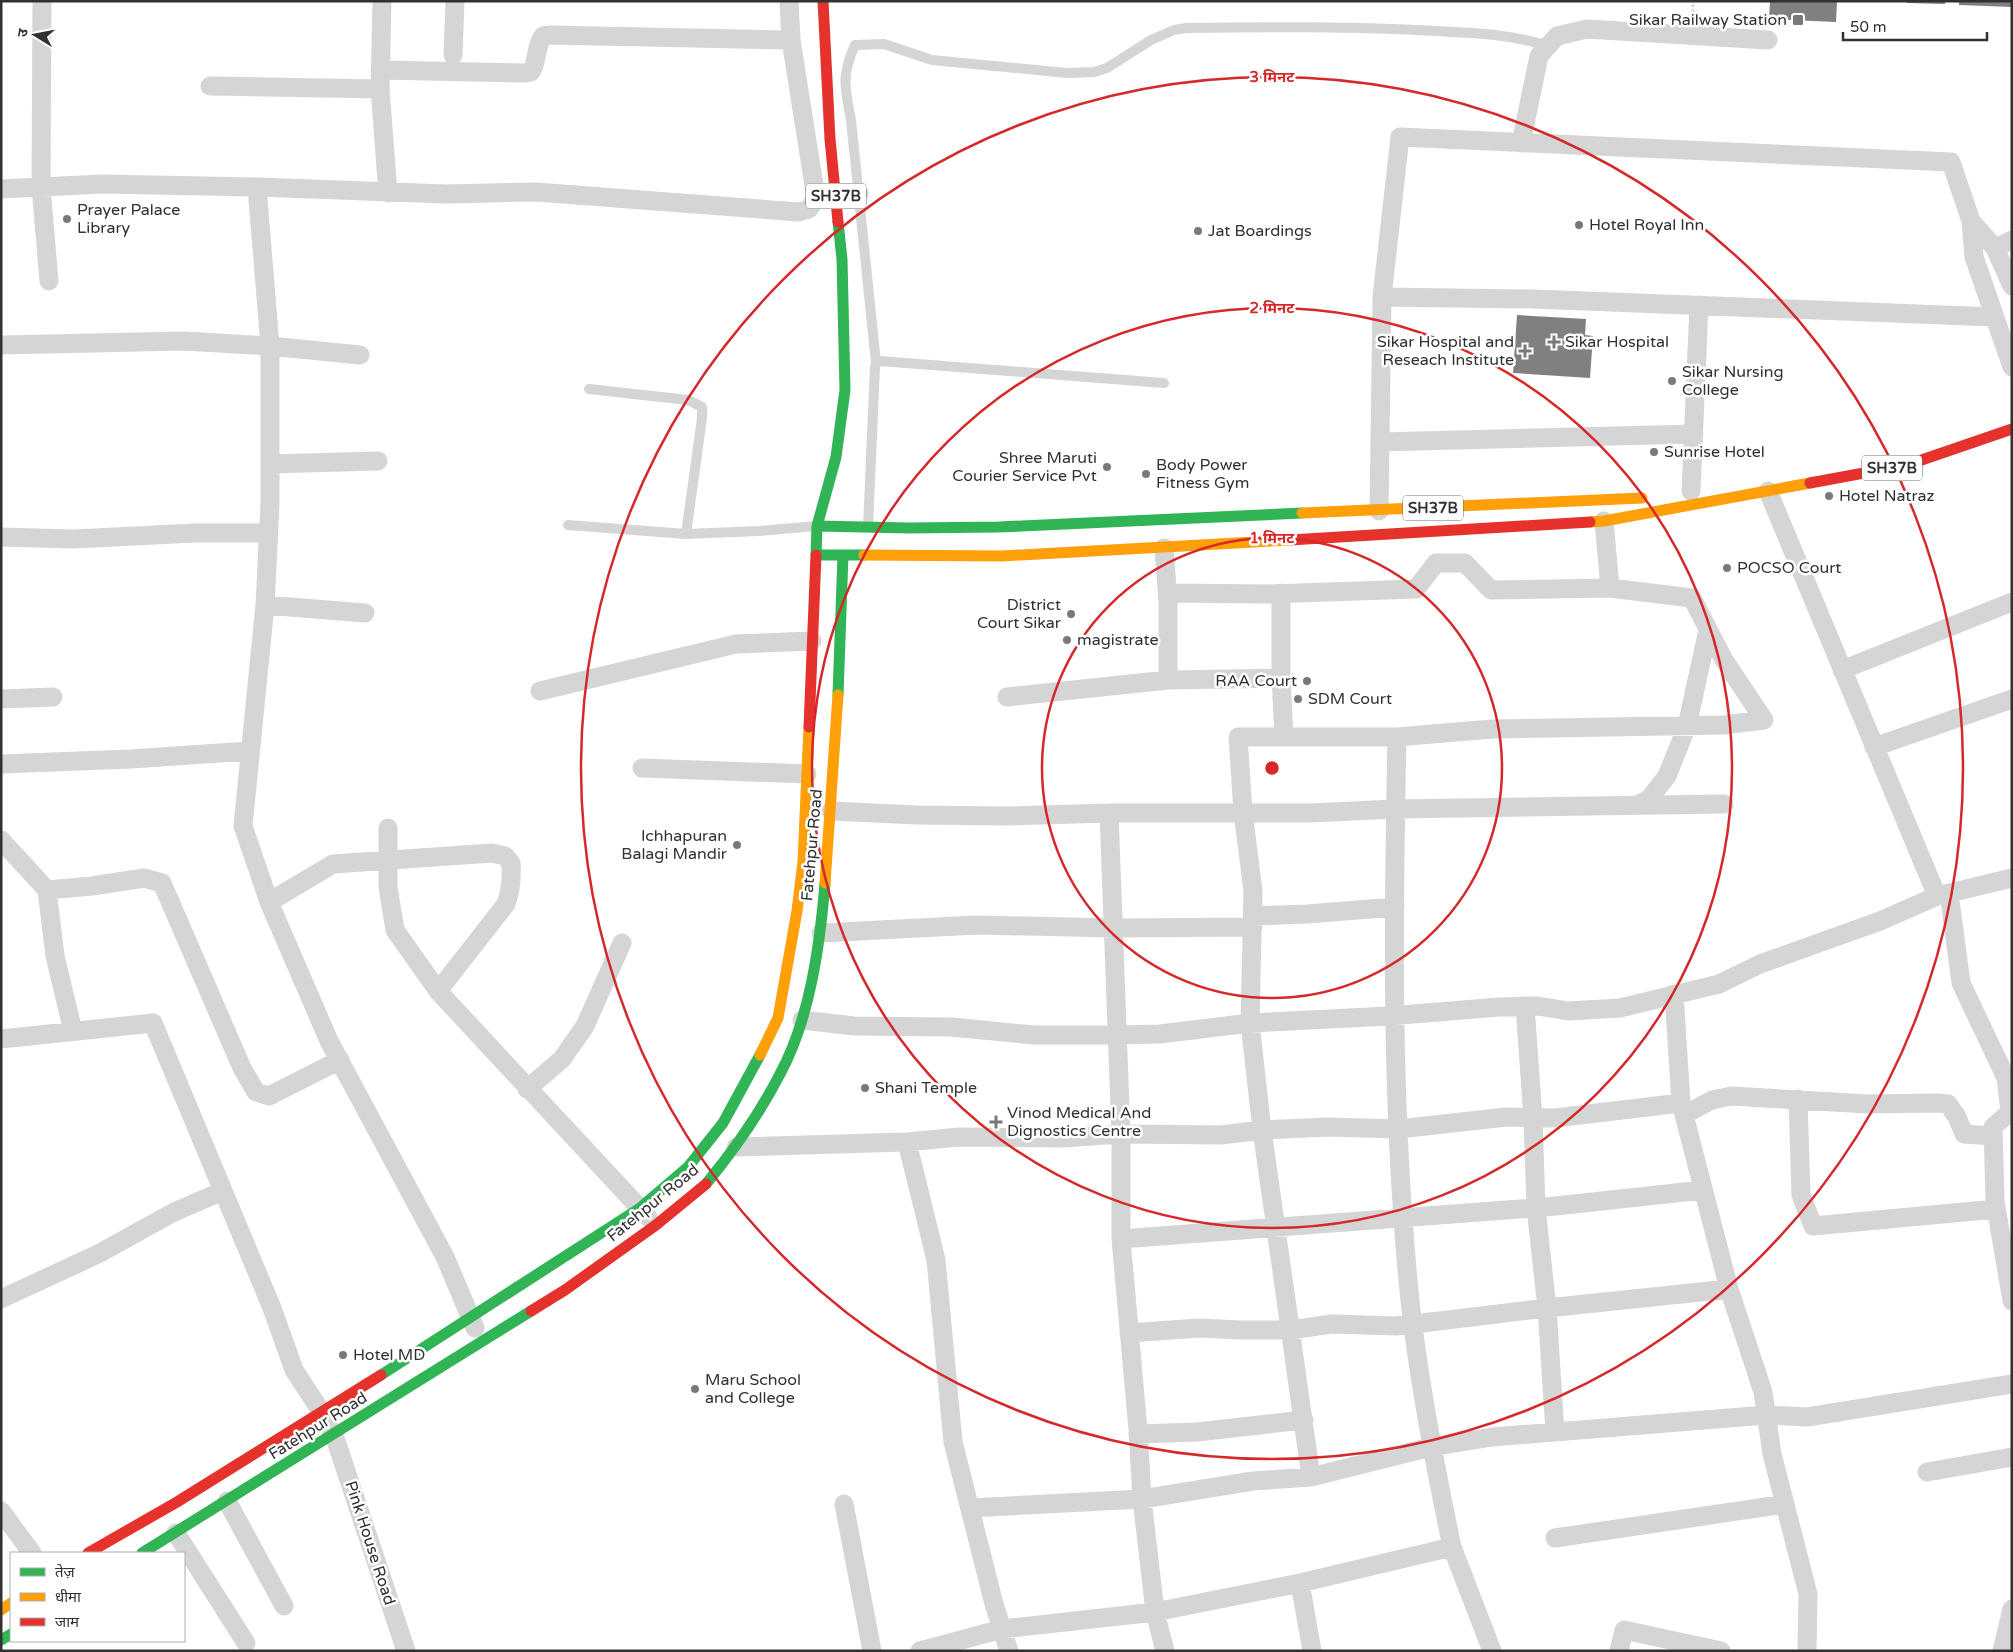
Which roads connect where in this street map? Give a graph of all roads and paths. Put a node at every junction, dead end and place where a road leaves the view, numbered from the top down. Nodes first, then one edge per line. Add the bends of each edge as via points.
1 (42, 1) edge
2 (382, 1) edge
3 (455, 1) edge
4 (789, 1) edge
5 (823, 1) edge
6 (791, 40) junction
7 (1768, 40) dead end
8 (1548, 46) junction
9 (452, 55) dead end
10 (380, 70) junction
11 (210, 86) dead end
12 (380, 89) junction
13 (1521, 143) junction
14 (257, 186) junction
15 (41, 187) junction
16 (1, 189) edge
17 (388, 192) junction
18 (859, 194) junction
19 (816, 198) junction
20 (1971, 221) junction
21 (2004, 244) edge
22 (2010, 280) edge
23 (49, 281) dead end
24 (1382, 298) junction
25 (1699, 305) junction
26 (1994, 317) junction
27 (1, 345) edge
28 (270, 346) junction
29 (360, 356) dead end
30 (876, 363) junction
31 (2012, 367) edge
32 (1164, 383) dead end
33 (589, 389) dead end
34 (2012, 429) edge
35 (1694, 434) junction
36 (1380, 442) junction
37 (836, 457) junction
38 (378, 461) dead end
39 (270, 464) junction
40 (840, 484) dead end
41 (1691, 491) dead end
42 (1768, 491) junction
43 (1656, 496) dead end
44 (1379, 511) junction
45 (1604, 520) junction
46 (568, 525) dead end
47 (817, 526) junction
48 (868, 528) junction
49 (268, 533) junction
50 (686, 534) junction
51 (843, 536) junction
52 (1, 537) edge
53 (1164, 548) junction
54 (816, 555) junction
55 (1610, 588) junction
56 (1168, 593) junction
57 (1280, 593) junction
58 (2012, 602) edge
59 (265, 605) junction
60 (365, 613) dead end
61 (1708, 630) junction
62 (812, 642) junction
63 (1842, 670) junction
64 (1281, 678) junction
65 (1168, 680) junction
66 (540, 691) dead end
67 (53, 697) dead end
68 (1007, 697) dead end
69 (2012, 699) edge
70 (1, 700) edge
71 (1687, 726) junction
72 (1284, 737) junction
73 (1397, 737) junction
74 (1874, 747) junction
75 (250, 751) junction
76 (1, 764) edge
77 (642, 768) dead end
78 (806, 774) junction
79 (1724, 804) dead end
80 (1636, 805) junction
81 (1395, 809) junction
82 (831, 811) junction
83 (1244, 812) junction
84 (1109, 813) junction
85 (388, 828) dead end
86 (1, 840) edge
87 (388, 861) junction
88 (2012, 878) edge
89 (47, 890) junction
90 (1943, 895) junction
91 (269, 902) junction
92 (1395, 907) junction
93 (1253, 921) junction
94 (1113, 928) junction
95 (821, 934) junction
96 (622, 942) dead end
97 (438, 991) junction
98 (1674, 994) junction
99 (1525, 1006) junction
100 (1394, 1016) junction
101 (802, 1020) junction
102 (1250, 1023) junction
103 (73, 1031) junction
104 (1118, 1035) junction
105 (1, 1039) edge
106 (340, 1060) junction
107 (527, 1089) junction
108 (1798, 1099) junction
109 (1682, 1109) junction
110 (1533, 1118) junction
111 (1399, 1129) junction
112 (1262, 1130) junction
113 (1121, 1134) junction
114 (1993, 1136) junction
115 (907, 1142) junction
116 (736, 1147) junction
117 (1703, 1190) junction
118 (223, 1191) junction
119 (640, 1208) junction
120 (1536, 1208) junction
121 (1996, 1209) junction
122 (1404, 1217) junction
123 (656, 1225) junction
124 (1276, 1227) junction
125 (1121, 1239) junction
126 (1729, 1289) junction
127 (1, 1299) edge
128 (2012, 1300) edge
129 (1547, 1308) junction
130 (470, 1318) junction
131 (1414, 1324) junction
132 (1290, 1330) junction
133 (1129, 1333) junction
134 (481, 1343) junction
135 (2012, 1384) edge
136 (322, 1413) junction
137 (1766, 1415) junction
138 (1304, 1420) junction
139 (1555, 1432) junction
140 (1138, 1434) junction
141 (334, 1435) junction
142 (1431, 1447) junction
143 (2012, 1457) edge
144 (1927, 1472) dead end
145 (1311, 1477) junction
146 (1142, 1499) junction
147 (227, 1501) junction
148 (844, 1504) dead end
149 (1785, 1504) junction
150 (970, 1508) junction
151 (1, 1512) edge
152 (176, 1532) junction
153 (1555, 1538) dead end
154 (1452, 1547) junction
155 (31, 1552) edge
156 (90, 1552) edge
157 (144, 1552) edge
158 (1300, 1583) junction
159 (284, 1606) dead end
160 (2012, 1608) edge
161 (1155, 1612) junction
162 (1002, 1629) junction
163 (246, 1643) dead end
164 (406, 1651) edge
165 (872, 1651) edge
166 (920, 1651) edge
167 (1009, 1651) edge
168 (1165, 1651) edge
169 (1312, 1651) edge
170 (1492, 1651) edge
171 (1620, 1651) edge
172 (1721, 1651) edge
173 (1807, 1651) edge
174 (2002, 1651) edge

1 - 15 street
2 - 10 street
3 - 9 street
4 - 6 street
5 - 37 street, SH37B via 830,139 842,259 845,390
6 - 10 street via 550,35 539,41 531,72
6 - 19 street
7 - 8 street via 1587,29 1556,36
8 - 13 street via 1539,56
8 - 18 lane via 1503,35 1402,29 1186,28 1151,40 1106,68 1067,73 932,60 884,44 856,45 848,60 844,83
10 - 12 street
11 - 12 street
12 - 17 street
13 - 20 street via 1951,162
13 - 24 street via 1400,137
14 - 15 street via 102,184
14 - 17 street
14 - 28 street
15 - 16 street
15 - 23 street
17 - 19 street via 536,192 799,212 809,208
18 - 19 street
18 - 30 lane
20 - 21 street
20 - 26 street via 1974,257
21 - 22 street
24 - 25 street
24 - 36 street
25 - 26 street
25 - 35 street
26 - 31 street
27 - 28 street via 184,342
28 - 29 street
28 - 39 street
30 - 32 lane via 886,361
30 - 48 lane
33 - 50 lane via 688,400 702,407
34 - 42 street, SH37B via 1907,465
35 - 36 street
35 - 41 street
36 - 44 street
37 - 40 street, SH37B
37 - 47 street, SH37B
38 - 39 street
39 - 49 street
42 - 45 street, SH37B
42 - 63 street
43 - 44 street, SH37B
44 - 48 street, SH37B via 999,527
45 - 53 street, SH37B
45 - 55 street
46 - 50 lane
47 - 50 lane
47 - 51 street, SH37B
47 - 54 street, SH37B
48 - 51 street, SH37B
49 - 52 street via 74,539
49 - 59 street
51 - 53 street, SH37B via 1002,556
51 - 54 street, SH37B
51 - 82 street, Fatehpur Road via 840,667
53 - 56 street
54 - 62 street
55 - 57 street via 1490,590 1465,563 1436,563 1416,589
55 - 61 street via 1692,598
56 - 57 street
56 - 65 street
57 - 64 street
58 - 63 street
59 - 60 street
59 - 75 street
61 - 71 street
61 - 71 street via 1764,720
62 - 66 street via 736,644
62 - 78 street
63 - 74 street
64 - 65 street
64 - 72 street
65 - 68 street
67 - 70 street
69 - 74 street
71 - 73 street via 1492,729
71 - 80 street via 1667,776 1649,798
72 - 73 street
72 - 83 street via 1238,737
73 - 81 street
74 - 90 street
75 - 76 street
75 - 91 street via 243,826
77 - 78 street
78 - 119 street via 803,862 778,1018 723,1122 688,1167
79 - 80 street
80 - 81 street
81 - 83 street
81 - 92 street
82 - 84 street via 1008,816
82 - 95 street, Fatehpur Road
83 - 84 street
83 - 93 street via 1254,892
84 - 94 street
85 - 87 street
86 - 89 street
87 - 91 street via 333,864
87 - 97 street via 388,887 395,930
87 - 97 street via 492,853 505,856 512,863 506,904
88 - 90 street
89 - 103 street via 55,956
89 - 106 street via 144,878 162,883 242,1068 256,1092 269,1096
90 - 98 street via 1872,925 1760,964 1719,984
90 - 114 street via 1961,983 2006,1078 2010,1112 1993,1127
91 - 106 street
92 - 93 street
92 - 100 street
93 - 94 street
93 - 102 street
94 - 95 street via 977,925
94 - 104 street
95 - 101 street, Fatehpur Road
96 - 107 street via 585,1026 562,1059
97 - 107 street
98 - 99 street via 1620,1008 1568,1011
98 - 109 street
99 - 100 street
99 - 110 street
100 - 102 street
100 - 111 street
101 - 104 street via 854,1026 952,1027 1034,1035
101 - 116 street, Fatehpur Road via 781,1073
102 - 104 street via 1160,1034
102 - 112 street
103 - 105 street
103 - 118 street, Pink House Road via 153,1023
104 - 113 street
106 - 130 street via 445,1257
107 - 119 street
108 - 109 street via 1731,1096
108 - 114 street via 1867,1104 1948,1104 1964,1134
108 - 121 street via 1801,1195 1813,1226
109 - 110 street
109 - 117 street
110 - 111 street via 1506,1117
110 - 120 street
111 - 112 street via 1327,1127
111 - 122 street
112 - 113 street via 1221,1135
112 - 124 street
113 - 115 street via 1062,1138 959,1137
113 - 125 street
114 - 121 street
115 - 116 street
115 - 150 street via 936,1260 953,1442
116 - 123 street, Fatehpur Road via 703,1188
117 - 120 street
117 - 126 street
118 - 127 street via 174,1212 100,1253
118 - 136 street, Pink House Road via 294,1370
119 - 123 street
119 - 130 street
120 - 122 street
120 - 129 street
121 - 128 street
122 - 124 street
122 - 131 street
123 - 134 street, Fatehpur Road via 565,1290
124 - 125 street
124 - 132 street
125 - 133 street
126 - 129 street
126 - 137 street via 1763,1392
129 - 131 street
129 - 139 street
130 - 134 street
130 - 136 street
131 - 132 street via 1332,1324
131 - 142 street
132 - 133 street via 1199,1328
132 - 138 street
133 - 140 street
134 - 141 street, Fatehpur Road
135 - 137 street via 1807,1416
136 - 141 street, Pink House Road
136 - 156 street
137 - 139 street
137 - 149 street
138 - 140 street via 1197,1432
138 - 145 street
139 - 142 street via 1492,1437
140 - 146 street
141 - 147 street, Fatehpur Road
141 - 164 street, Pink House Road
142 - 145 street
142 - 154 street
143 - 144 street
145 - 146 street via 1253,1481
146 - 150 street
146 - 161 street
147 - 152 street, Fatehpur Road
147 - 159 street
148 - 165 street
149 - 153 street
149 - 173 street via 1808,1594
150 - 162 street
151 - 155 street
152 - 157 street, Fatehpur Road
152 - 163 street
154 - 158 street
154 - 170 street
158 - 161 street
158 - 169 street
160 - 174 street
161 - 162 street
161 - 168 street
162 - 166 street
162 - 167 street
171 - 172 street via 1624,1630

